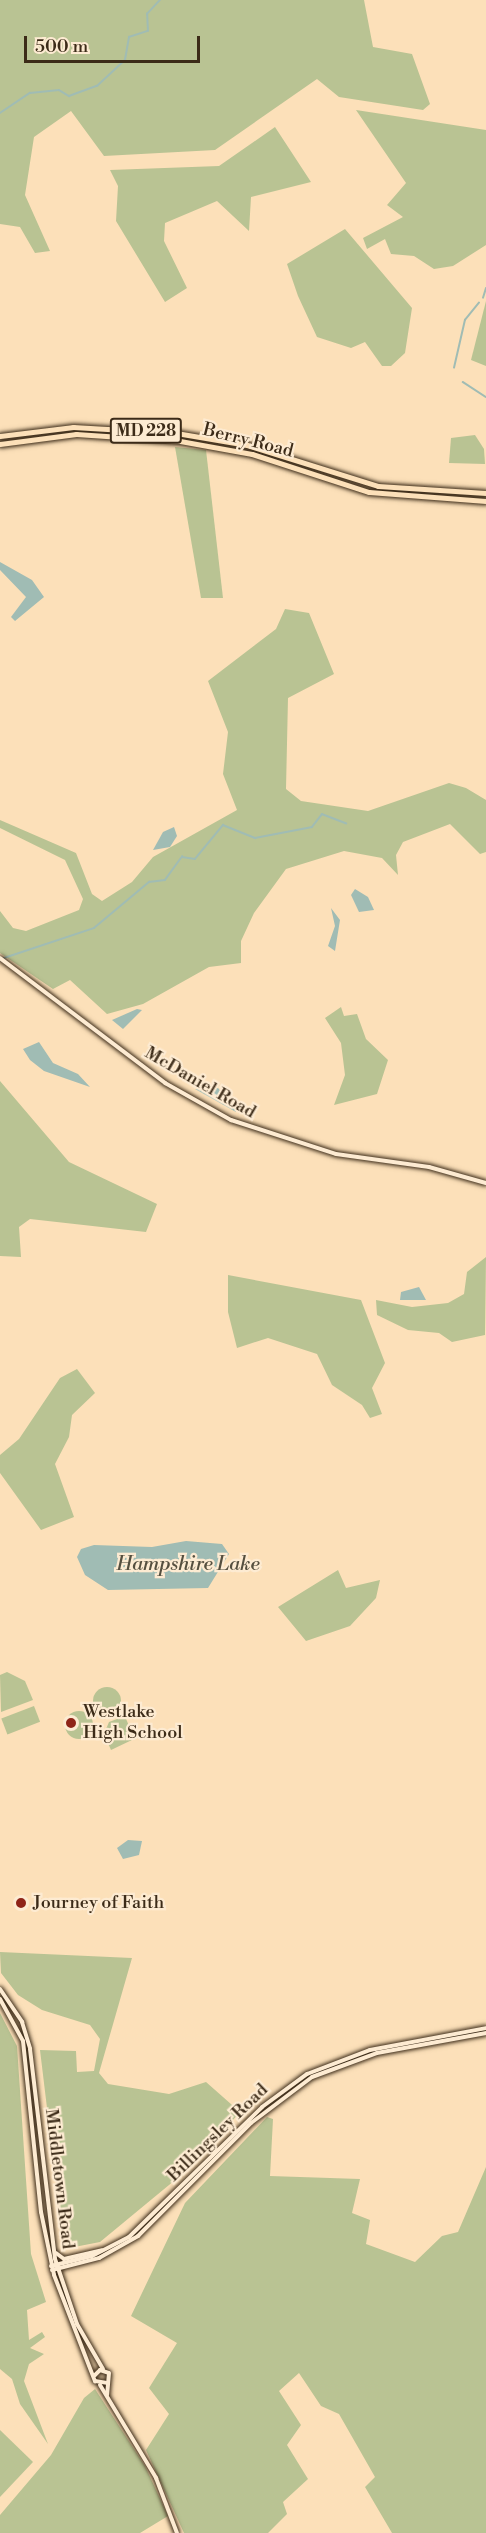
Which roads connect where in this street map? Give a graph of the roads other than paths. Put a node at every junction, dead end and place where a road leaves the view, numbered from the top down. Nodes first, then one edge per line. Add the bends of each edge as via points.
1 (0, 436) edge
2 (0, 444) edge
3 (486, 493) edge
4 (486, 501) edge
5 (0, 958) edge
6 (486, 1183) edge
7 (0, 1989) edge
8 (0, 2000) edge
9 (486, 2028) edge
10 (486, 2033) edge
11 (232, 2139) junction
12 (114, 2246) junction
13 (54, 2250) junction
14 (86, 2262) junction
15 (55, 2267) junction
16 (64, 2291) junction
17 (103, 2369) junction
18 (94, 2376) junction
19 (107, 2383) junction
20 (100, 2385) junction
21 (107, 2399) junction
22 (177, 2533) edge

1 - 3 highway, Berry Road / MD 228 via 72,427 186,434 248,445 378,486
2 - 4 highway, Berry Road / MD 228 via 76,435 180,441 244,452 369,492
5 - 6 main road, McDaniel Road via 137,1064 231,1120 340,1155 429,1167
7 - 13 main road, Middletown Road via 22,2022 30,2049
8 - 15 main road, Middletown Road via 23,2041
9 - 11 main road, Billingsley Road via 336,2060 281,2091
10 - 11 main road, Billingsley Road via 341,2064 295,2087
11 - 12 main road, Billingsley Road
11 - 14 main road, Billingsley Road via 138,2236
12 - 13 main road via 64,2259
12 - 15 main road, Billingsley Road
13 - 15 main road, Middletown Road
14 - 15 main road, Billingsley Road
14 - 16 main road via 62,2272
15 - 16 main road, Middletown Road
15 - 18 main road, Middletown Road
16 - 17 main road, Middletown Road via 85,2342
17 - 18 main road
17 - 19 main road, Middletown Road
18 - 20 main road, Middletown Road
19 - 20 main road
19 - 21 main road
20 - 21 main road
21 - 22 main road via 156,2478

